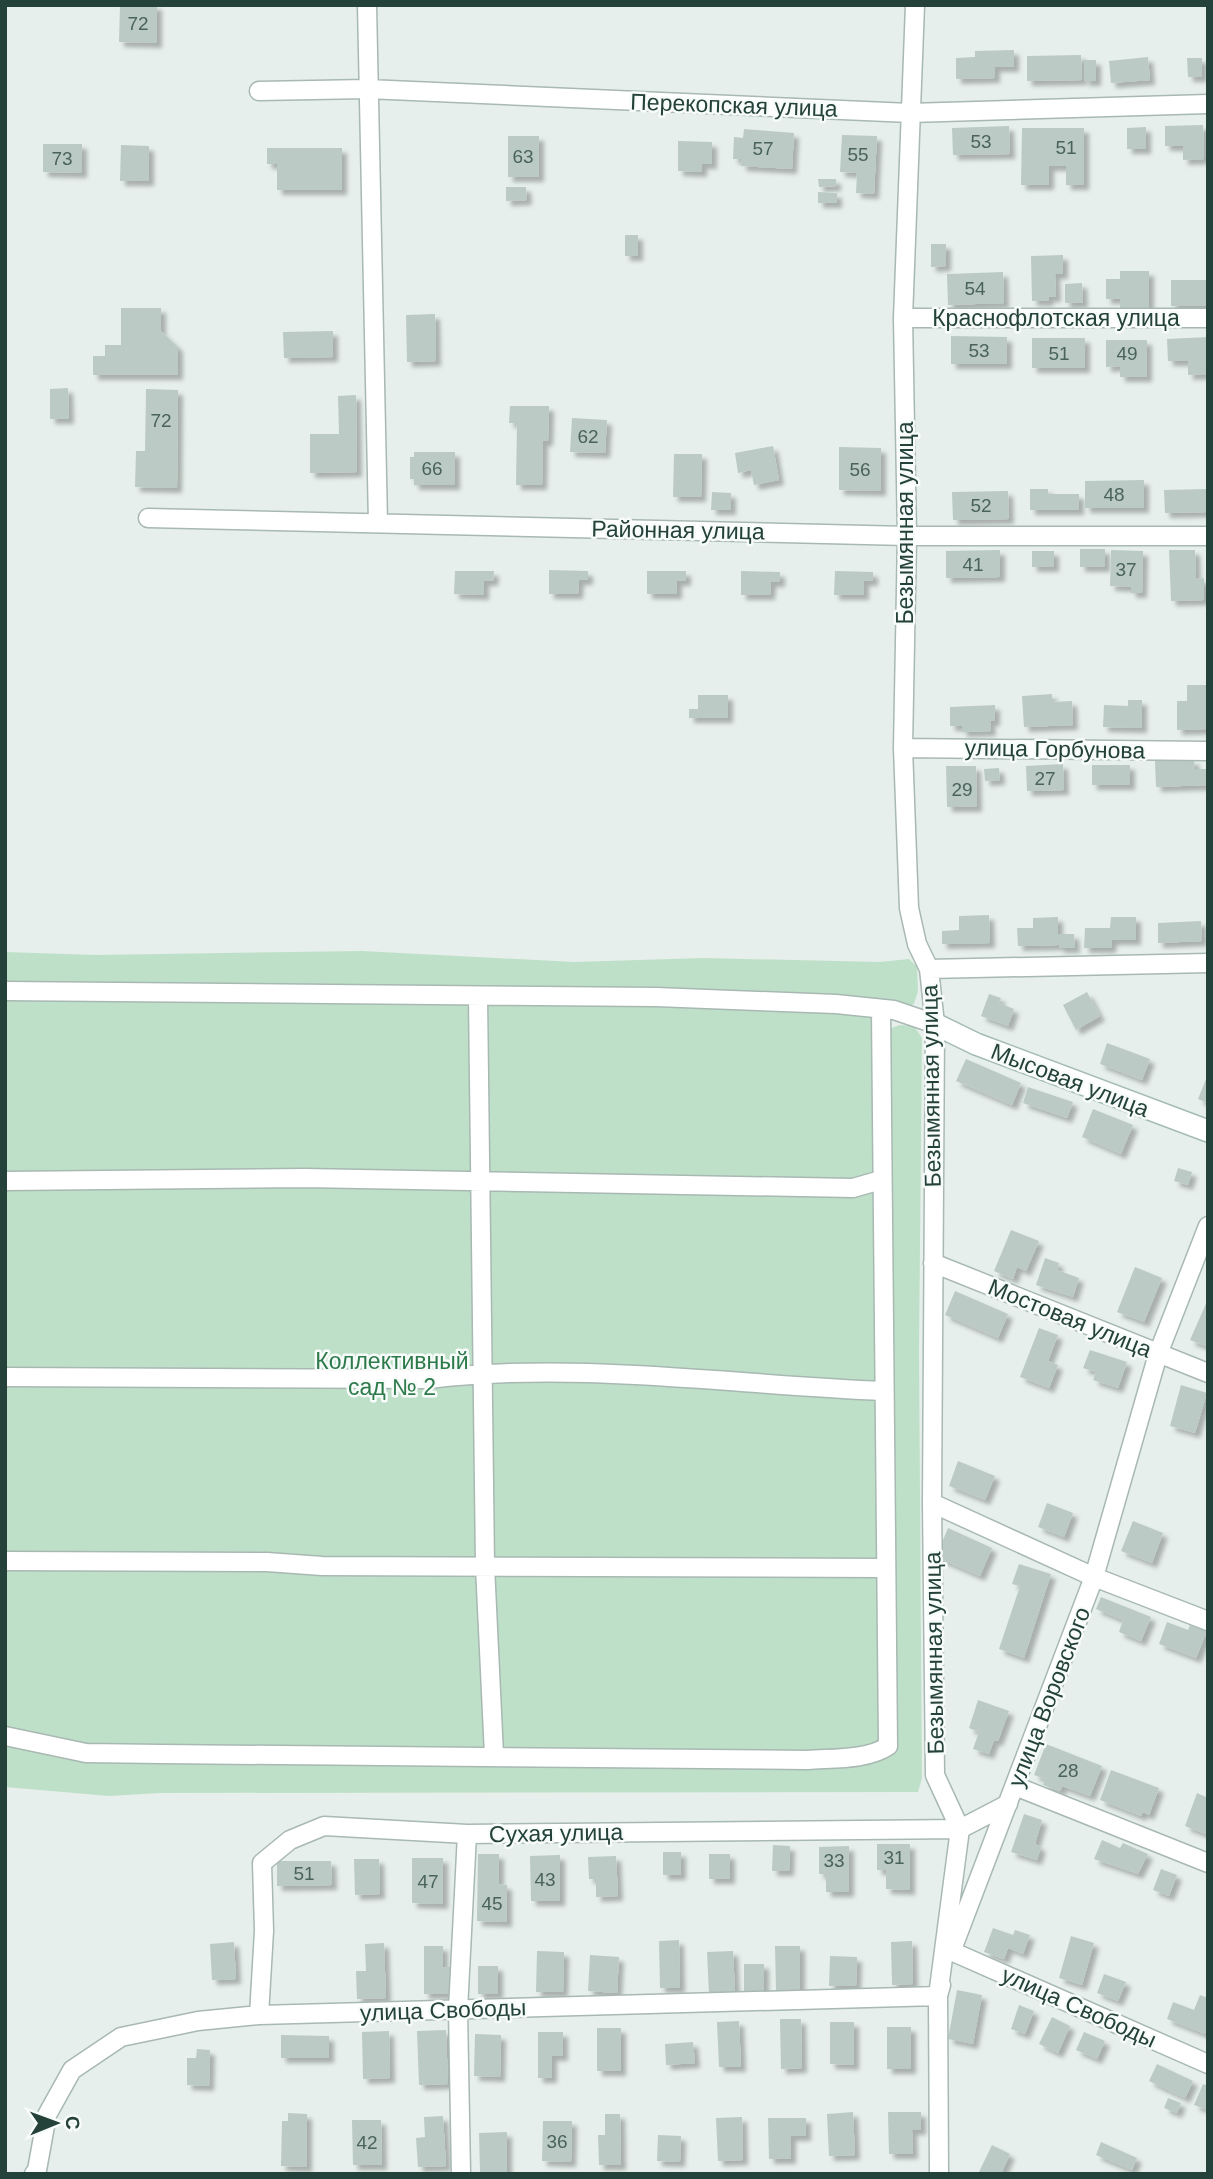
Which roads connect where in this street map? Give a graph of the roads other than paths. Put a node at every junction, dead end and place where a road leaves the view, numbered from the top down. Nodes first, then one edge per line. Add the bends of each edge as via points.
1 (367, 5) edge
2 (915, 5) edge
3 (367, 89) junction
4 (259, 91) dead end
5 (1208, 104) edge
6 (910, 113) junction
7 (903, 318) junction
8 (1208, 318) edge
9 (148, 518) dead end
10 (378, 523) junction
11 (907, 536) junction
12 (1208, 536) edge
13 (903, 748) junction
14 (1208, 751) edge
15 (1208, 962) edge
16 (929, 969) junction
17 (5, 992) edge
18 (478, 996) junction
19 (881, 1009) junction
20 (935, 1024) junction
21 (1208, 1131) edge
22 (881, 1180) junction
23 (5, 1181) edge
24 (479, 1182) junction
25 (1208, 1226) edge
26 (933, 1263) junction
27 (1158, 1354) junction
28 (483, 1372) junction
29 (1208, 1373) edge
30 (5, 1377) edge
31 (883, 1391) junction
32 (932, 1503) junction
33 (5, 1561) edge
34 (485, 1566) junction
35 (884, 1568) junction
36 (1094, 1577) junction
37 (1208, 1621) edge
38 (5, 1736) edge
39 (494, 1755) junction
40 (1016, 1786) junction
41 (1008, 1804) junction
42 (960, 1829) junction
43 (467, 1834) junction
44 (1208, 1863) edge
45 (951, 1951) junction
46 (938, 1996) junction
47 (458, 2010) junction
48 (258, 2015) junction
49 (1208, 2064) edge
50 (34, 2174) edge
51 (461, 2174) edge
52 (939, 2174) edge

1 - 3 street
2 - 6 street, Безымянная улица
3 - 4 street, Перекопская улица
3 - 6 street, Перекопская улица
3 - 10 street
5 - 6 street, Перекопская улица
6 - 7 street, Безымянная улица
7 - 8 street, Краснофлотская улица
7 - 11 street, Безымянная улица
9 - 10 street, Районная улица
10 - 11 street, Районная улица
11 - 12 street, Районная улица
11 - 13 street, Безымянная улица
13 - 14 street, улица Горбунова
13 - 16 street, Безымянная улица via 909,908
15 - 16 street
16 - 20 street, Безымянная улица
17 - 18 street
18 - 19 street via 656,997
18 - 24 street
19 - 20 street
19 - 22 street
20 - 21 street, Мысовая улица via 976,1044
20 - 26 street, Безымянная улица
22 - 24 street via 853,1188
22 - 31 street
23 - 24 street via 303,1178
24 - 28 street
25 - 27 street, улица Воровского
26 - 27 street, Мостовая улица
26 - 32 street, Безымянная улица
27 - 29 street, Мостовая улица
27 - 36 street, улица Воровского
28 - 30 street via 429,1379
28 - 31 street
28 - 34 street
31 - 35 street
32 - 36 street
32 - 42 street, Безымянная улица via 935,1775
33 - 34 street
34 - 35 street
34 - 39 street
35 - 39 street via 885,1749 808,1760
36 - 37 street
36 - 40 street, улица Воровского
38 - 39 street via 86,1753
40 - 41 street, улица Воровского
40 - 44 street
41 - 42 street, Сухая улица
41 - 45 street, улица Воровского
42 - 43 street, Сухая улица
42 - 46 street
43 - 47 street
43 - 48 street, Сухая улица via 324,1826 290,1840 262,1863 264,1931
45 - 46 street, улица Воровского
45 - 49 street, улица Свободы
46 - 47 street, улица Свободы
46 - 52 street, улица Воровского
47 - 48 street, улица Свободы
47 - 51 street
48 - 50 street, улица Свободы via 198,2021 121,2037 72,2070 47,2115

